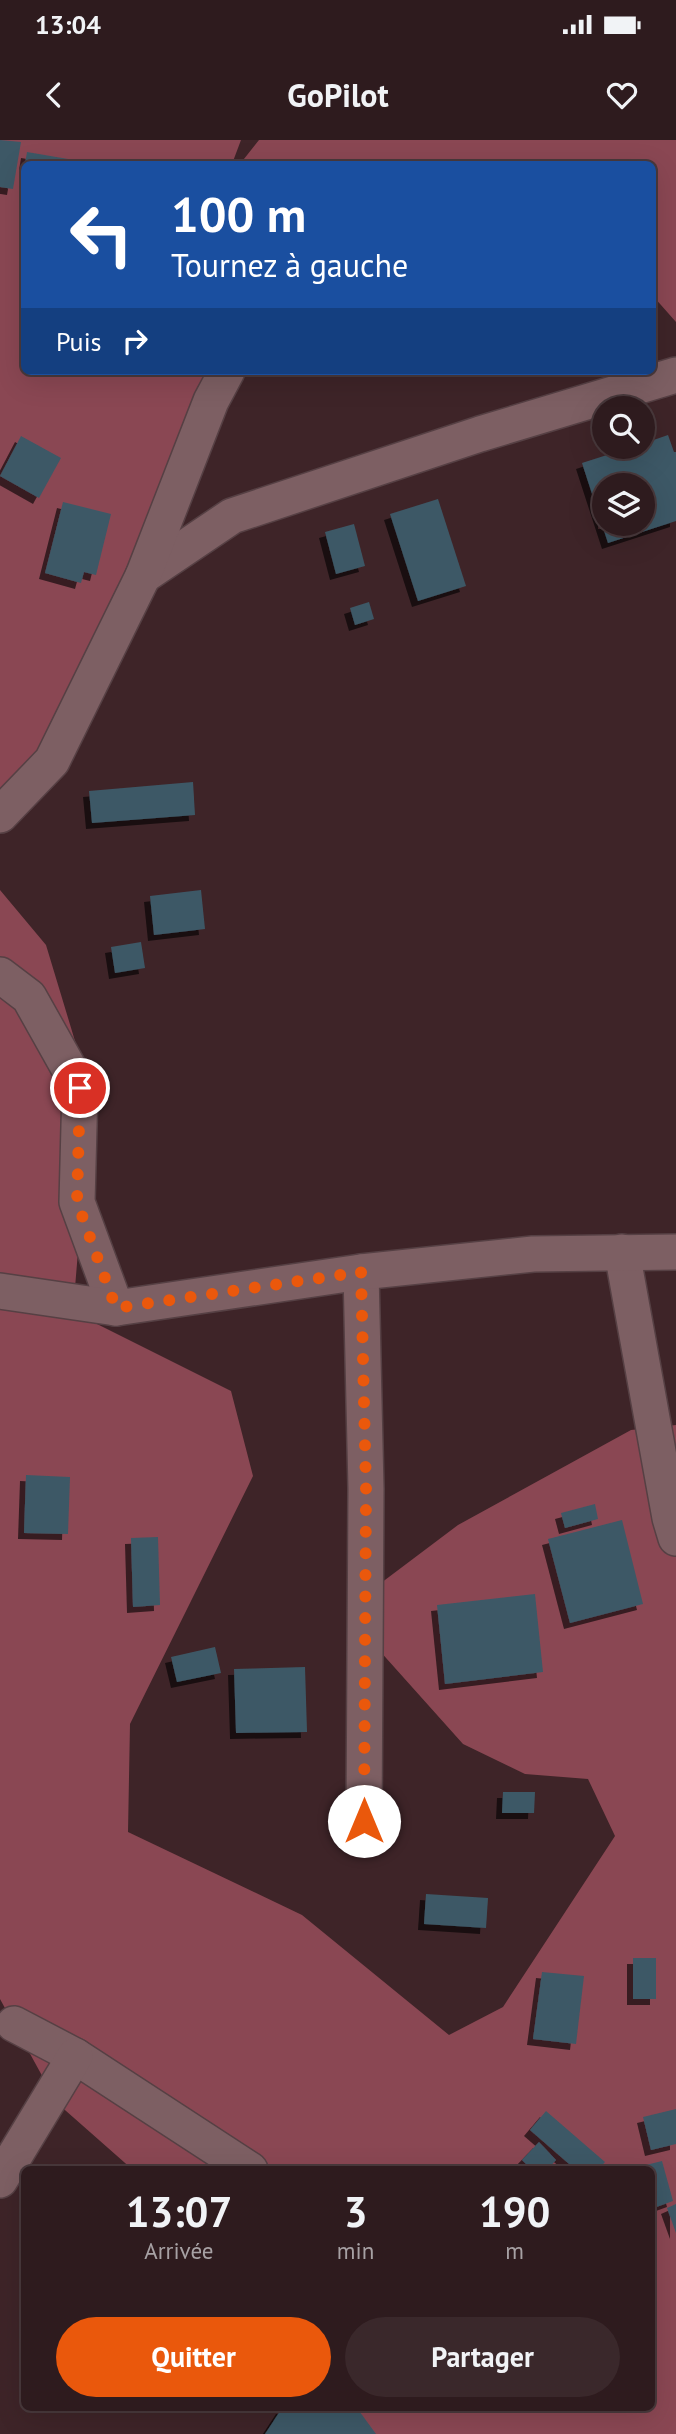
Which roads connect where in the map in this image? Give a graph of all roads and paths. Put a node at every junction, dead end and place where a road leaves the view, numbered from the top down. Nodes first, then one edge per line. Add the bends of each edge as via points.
1 (225, 375) edge
2 (676, 375) edge
3 (143, 576) junction
4 (0, 815) edge
5 (0, 975) edge
6 (622, 1252) junction
7 (676, 1252) edge
8 (361, 1272) junction
9 (0, 1291) edge
10 (116, 1308) junction
11 (676, 1538) edge
12 (364, 1821) dead end
13 (14, 2024) dead end
14 (75, 2056) junction
15 (244, 2166) edge
16 (0, 2180) edge

1 - 3 street
2 - 3 street via 232,516
3 - 4 street via 52,761
5 - 10 street via 29,997 80,1088 77,1202
6 - 7 street
6 - 8 street via 534,1254
6 - 11 street
8 - 10 street
8 - 12 street via 366,1489
9 - 10 street
13 - 14 street
14 - 15 street
14 - 16 street

